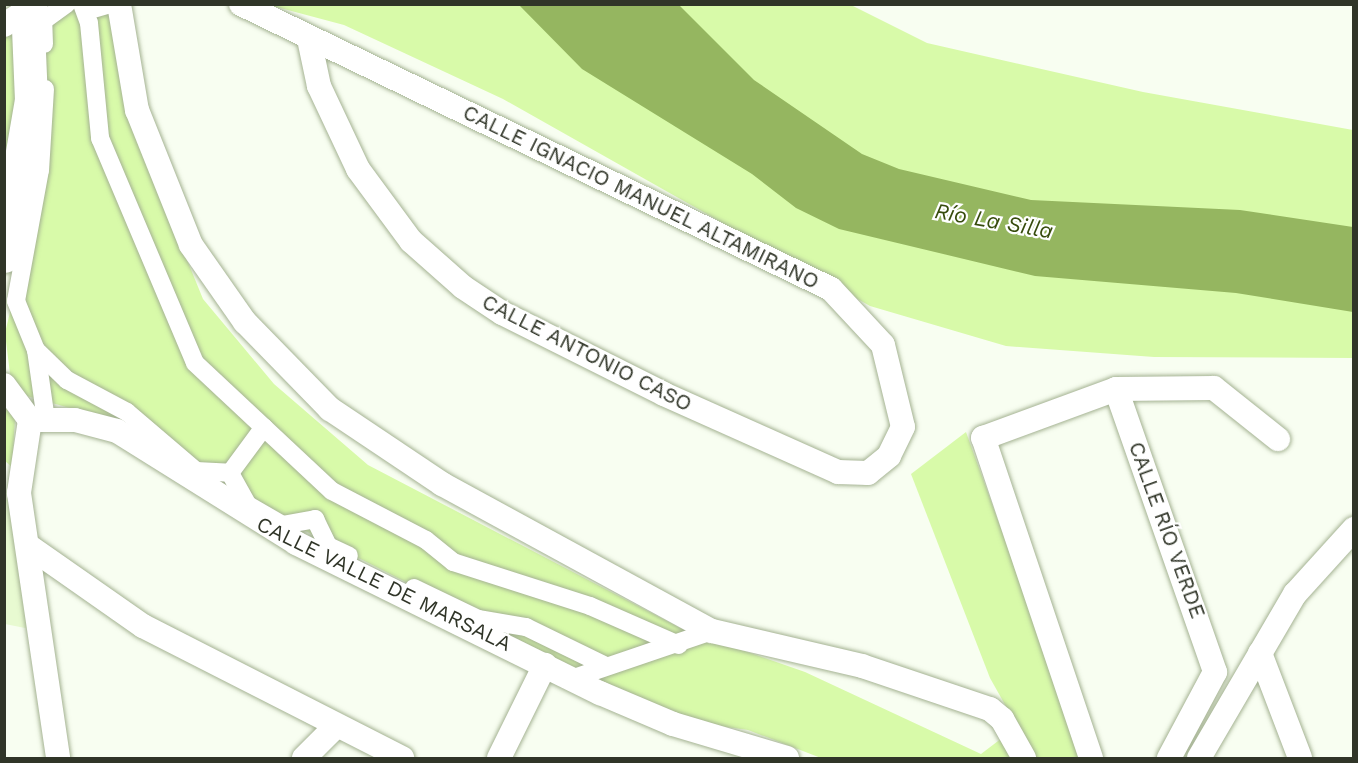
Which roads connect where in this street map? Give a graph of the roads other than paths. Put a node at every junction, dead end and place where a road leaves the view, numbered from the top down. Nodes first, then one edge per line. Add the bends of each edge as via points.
1 (66, 4) edge
2 (110, 4) edge
3 (119, 4) edge
4 (241, 4) edge
5 (84, 8) edge
6 (24, 11) edge
7 (309, 39) junction
8 (4, 256) edge
9 (36, 350) junction
10 (4, 385) edge
11 (1116, 389) junction
12 (38, 420) junction
13 (264, 427) junction
14 (1278, 439) dead end
15 (230, 472) junction
16 (856, 476) joint
17 (12, 487) edge
18 (1353, 530) edge
19 (30, 547) junction
20 (712, 631) junction
21 (680, 645) junction
22 (1260, 653) junction
23 (545, 665) junction
24 (606, 666) junction
25 (571, 679) junction
26 (336, 726) junction
27 (58, 759) edge
28 (304, 759) edge
29 (402, 759) edge
30 (499, 759) edge
31 (787, 759) edge
32 (1024, 759) edge
33 (1091, 759) edge
34 (1169, 759) edge
35 (1199, 759) edge
36 (1300, 759) edge

1 - 9 street via 43,21 40,170 16,301
2 - 5 street
3 - 20 street via 137,110 170,201 214,281 281,363 386,451
4 - 7 street, CALLE IGNACIO MANUEL ALTAMIRANO
5 - 13 street via 100,138 191,352
6 - 8 main road via 31,100
7 - 16 street, CALLE ANTONIO CASO via 319,87 358,169 434,266 502,314 820,464
7 - 16 street, CALLE IGNACIO MANUEL ALTAMIRANO via 831,289 883,345 901,411 903,428 889,456
9 - 12 street
9 - 15 street via 67,380 127,412 196,471
10 - 12 street
11 - 14 street via 1214,388
11 - 33 street via 983,438
11 - 34 street, CALLE RÍO VERDE via 1215,672
12 - 17 street
12 - 23 street, CALLE VALLE DE MARSALA via 96,424 135,440 254,520
13 - 15 street
13 - 21 street via 332,490 426,540 453,562 590,606
15 - 24 street via 241,500 282,525 315,519 328,546 478,619 526,627
17 - 19 street
18 - 22 street via 1312,572
19 - 26 street via 143,627
19 - 27 street
20 - 21 street
20 - 32 street via 862,666 976,703 1002,719
21 - 24 street
22 - 35 street
22 - 36 street
23 - 25 street, CALLE VALLE DE MARSALA
23 - 30 street
24 - 25 street
25 - 31 street, CALLE VALLE DE MARSALA via 673,724
26 - 28 street
26 - 29 street

